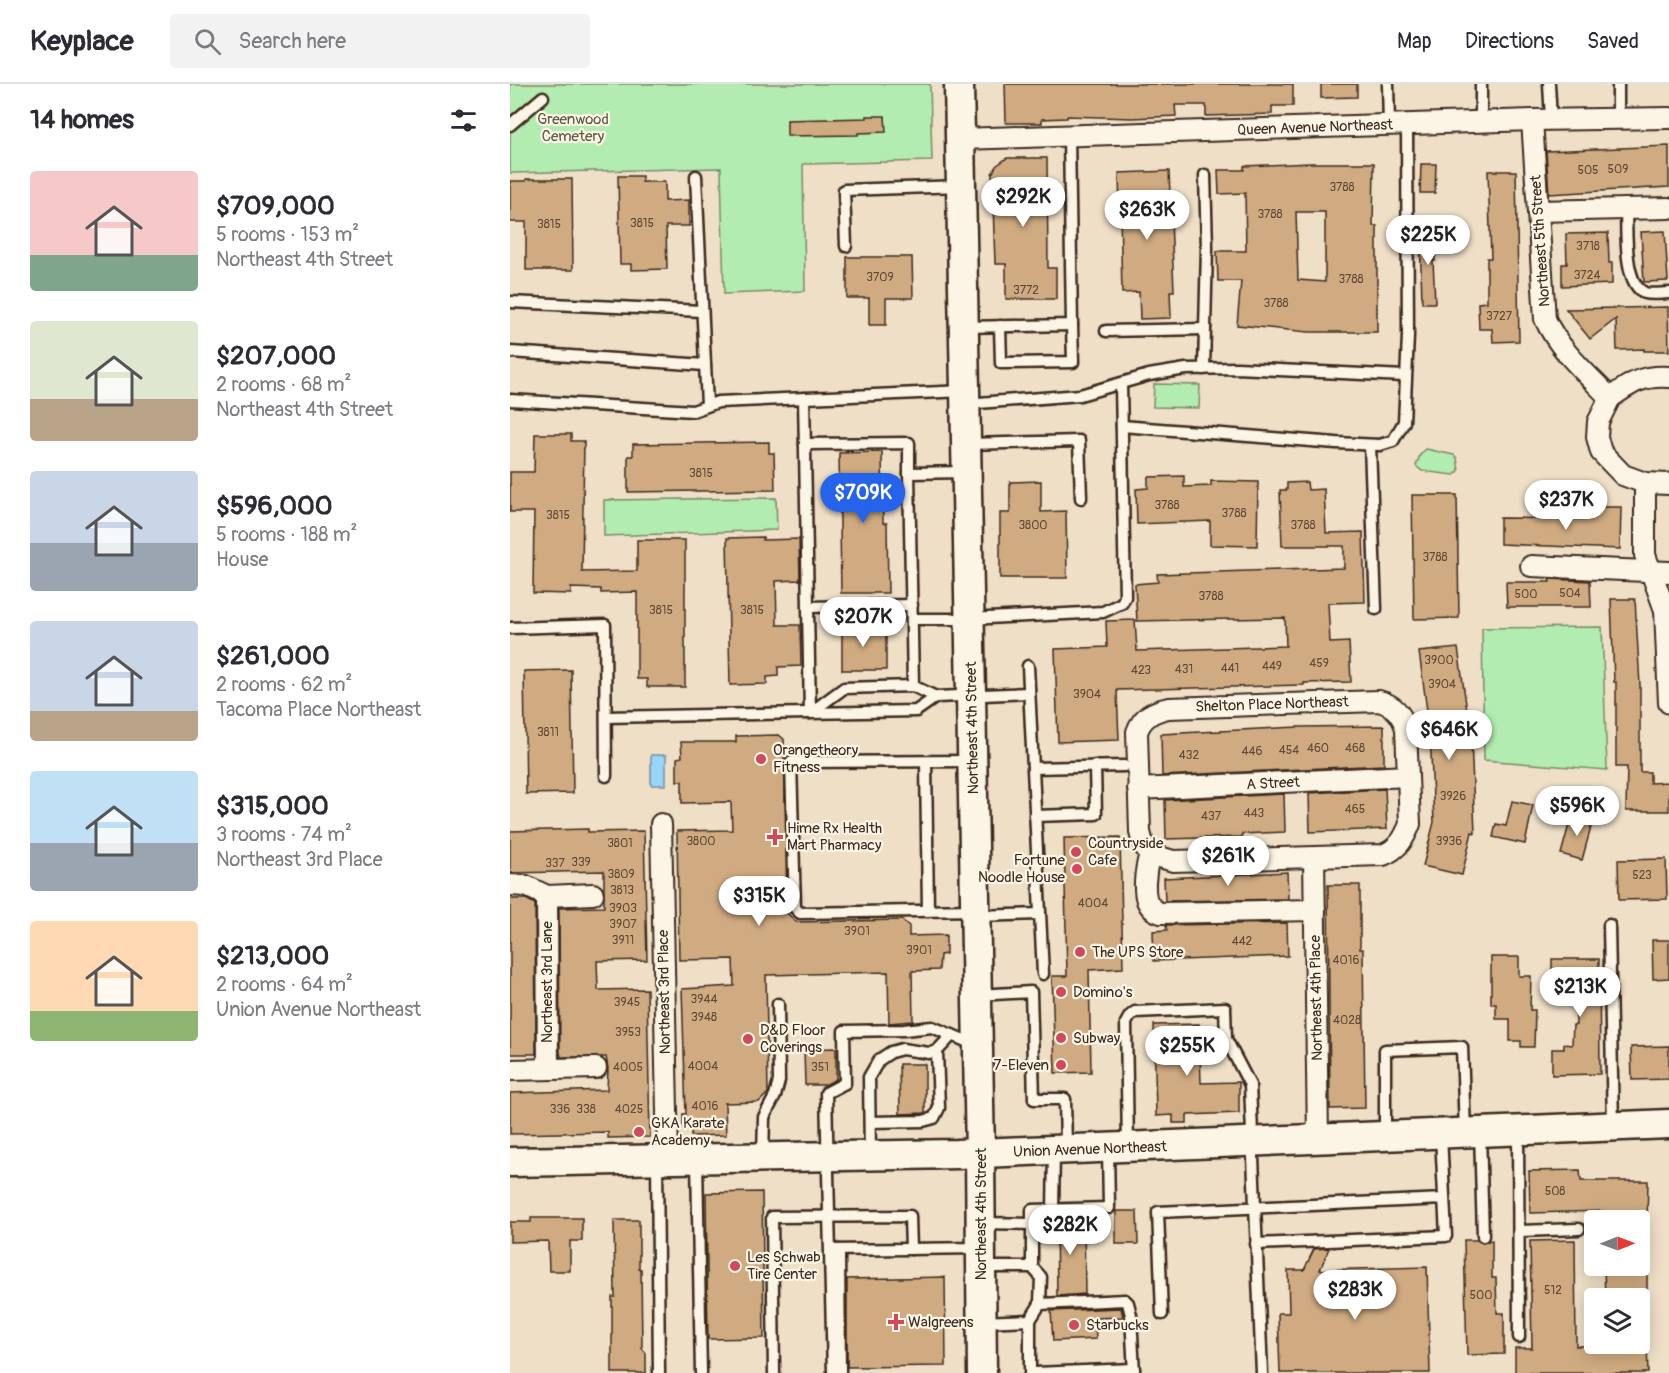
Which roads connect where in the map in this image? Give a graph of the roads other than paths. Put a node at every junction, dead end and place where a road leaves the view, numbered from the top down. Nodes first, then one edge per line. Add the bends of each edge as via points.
1 (959, 84) edge
2 (1388, 84) edge
3 (1481, 84) edge
4 (1550, 84) edge
5 (1618, 84) edge
6 (543, 97) dead end
7 (1669, 118) edge
8 (1618, 119) junction
9 (1541, 120) junction
10 (1481, 122) junction
11 (1398, 124) junction
12 (510, 125) edge
13 (1069, 135) junction
14 (961, 139) junction
15 (696, 176) dead end
16 (1205, 176) dead end
17 (961, 186) junction
18 (1669, 208) edge
19 (1626, 209) junction
20 (1538, 211) junction
21 (846, 246) dead end
22 (1669, 293) edge
23 (510, 302) edge
24 (702, 311) junction
25 (1072, 325) junction
26 (1000, 326) junction
27 (964, 327) junction
28 (1205, 329) junction
29 (1106, 331) dead end
30 (510, 352) edge
31 (705, 365) junction
32 (1204, 369) junction
33 (1405, 376) junction
34 (1669, 377) edge
35 (1121, 384) junction
36 (966, 397) junction
37 (804, 398) junction
38 (1610, 398) junction
39 (510, 400) edge
40 (707, 405) junction
41 (1122, 426) junction
42 (805, 444) junction
43 (966, 444) junction
44 (1370, 445) junction
45 (967, 472) junction
46 (909, 473) junction
47 (1645, 483) junction
48 (1669, 484) edge
49 (1081, 498) dead end
50 (1531, 566) dead end
51 (1660, 572) edge
52 (912, 605) junction
53 (808, 607) junction
54 (1376, 609) dead end
55 (912, 619) junction
56 (970, 620) junction
57 (510, 628) edge
58 (1028, 666) dead end
59 (913, 686) junction
60 (1029, 693) junction
61 (971, 696) junction
62 (936, 697) junction
63 (1669, 703) edge
64 (810, 713) junction
65 (606, 717) junction
66 (972, 761) junction
67 (926, 762) junction
68 (1095, 766) junction
69 (1124, 766) dead end
70 (1033, 768) junction
71 (606, 776) dead end
72 (1408, 776) junction
73 (1138, 789) junction
74 (1035, 816) junction
75 (661, 824) dead end
76 (1150, 854) junction
77 (1314, 858) junction
78 (510, 885) edge
79 (593, 894) dead end
80 (547, 896) junction
81 (1315, 910) junction
82 (928, 911) junction
83 (976, 913) junction
84 (1040, 914) junction
85 (1609, 925) dead end
86 (1043, 974) dead end
87 (977, 996) junction
88 (778, 1004) dead end
89 (952, 1035) junction
90 (978, 1046) junction
91 (937, 1051) junction
92 (596, 1068) dead end
93 (548, 1069) junction
94 (510, 1070) edge
95 (870, 1122) junction
96 (1669, 1124) edge
97 (1613, 1126) junction
98 (1518, 1130) junction
99 (1462, 1133) junction
100 (1385, 1136) junction
101 (1318, 1139) junction
102 (1252, 1142) junction
103 (1118, 1148) junction
104 (1060, 1150) junction
105 (981, 1153) junction
106 (829, 1156) junction
107 (870, 1156) junction
108 (764, 1157) junction
109 (662, 1159) junction
110 (697, 1159) junction
111 (510, 1162) edge
112 (1444, 1199) junction
113 (1255, 1208) junction
114 (1053, 1210) junction
115 (830, 1216) junction
116 (1032, 1224) junction
117 (1579, 1229) dead end
118 (1519, 1231) junction
119 (1482, 1236) dead end
120 (1256, 1244) junction
121 (981, 1246) junction
122 (911, 1249) junction
123 (835, 1250) junction
124 (1032, 1267) junction
125 (1040, 1304) junction
126 (1162, 1314) dead end
127 (1030, 1320) junction
128 (981, 1322) junction
129 (1519, 1337) dead end
130 (1134, 1371) edge
131 (659, 1373) edge
132 (701, 1373) edge
133 (774, 1373) edge
134 (833, 1373) edge
135 (840, 1373) edge
136 (982, 1373) edge
137 (1030, 1373) edge
138 (1035, 1373) edge
139 (1262, 1373) edge

1 - 14 main road, Northeast 4th Street
2 - 11 lane
3 - 10 lane
4 - 9 lane
5 - 8 lane
6 - 12 lane
7 - 8 street, Queen Avenue Northeast
8 - 9 street, Queen Avenue Northeast
9 - 10 street, Queen Avenue Northeast
9 - 20 street, Northeast 5th Street
10 - 11 street, Queen Avenue Northeast
11 - 13 street, Queen Avenue Northeast
11 - 33 lane via 1408,336
13 - 14 street, Queen Avenue Northeast
13 - 25 lane
14 - 17 main road, Northeast 4th Street
15 - 24 lane
16 - 28 lane
17 - 21 lane via 844,190
17 - 27 main road, Northeast 4th Street
18 - 19 street
19 - 20 street
19 - 22 lane via 1630,274 1636,286 1646,293
20 - 38 street, Northeast 5th Street via 1545,319 1561,345
23 - 24 lane
24 - 31 lane
25 - 26 lane
25 - 26 lane via 1072,362 1001,363
26 - 27 lane
27 - 36 main road, Northeast 4th Street
28 - 29 lane
28 - 32 lane
30 - 31 lane
31 - 40 lane
32 - 33 lane
32 - 35 lane via 1149,375
33 - 44 lane via 1404,422 1393,441
34 - 38 street via 1640,379
35 - 36 lane via 1080,395
35 - 41 lane
36 - 37 lane
36 - 43 main road, Northeast 4th Street
37 - 40 lane
37 - 42 lane
38 - 47 street via 1598,422 1601,452 1623,475
39 - 40 lane via 682,411
41 - 44 lane
41 - 56 lane via 1122,603 1103,612
42 - 46 lane via 909,443
42 - 53 lane
43 - 45 main road, Northeast 4th Street
43 - 49 lane via 1079,441
44 - 54 lane
45 - 46 lane
45 - 56 main road, Northeast 4th Street
46 - 52 lane
47 - 48 street
47 - 51 street via 1645,555
50 - 51 street
51 - 63 street
52 - 53 lane
52 - 55 lane
53 - 64 lane
55 - 56 lane
55 - 59 lane
56 - 61 main road, Northeast 4th Street
57 - 65 lane via 605,626
58 - 60 lane
59 - 62 lane
59 - 64 lane via 844,688
60 - 61 lane
60 - 70 lane
61 - 62 lane
61 - 66 main road, Northeast 4th Street
62 - 64 lane via 916,711
64 - 65 lane
65 - 71 lane
66 - 67 lane
66 - 83 main road, Northeast 4th Street
67 - 82 lane
67 - 82 lane via 791,762 795,908 800,913
68 - 69 lane
68 - 70 lane
68 - 74 lane via 1096,814
70 - 74 lane
72 - 73 street, A Street
72 - 73 street, Shelton Place Northeast via 1403,718 1388,703 1169,708 1156,710 1140,722
72 - 77 street via 1410,824 1399,845 1383,855
73 - 76 street via 1140,832
74 - 84 lane
75 - 109 street, Northeast 3rd Place
76 - 77 street via 1173,861
76 - 81 street via 1145,871 1147,900 1161,913
77 - 81 street, Northeast 4th Place
78 - 80 street via 526,886
79 - 80 street
80 - 93 street, Northeast 3rd Lane
81 - 101 street, Northeast 4th Place
82 - 83 lane
83 - 84 lane
83 - 87 main road, Northeast 4th Street
84 - 86 lane
85 - 97 lane
87 - 90 main road, Northeast 4th Street
87 - 104 lane via 1031,992 1034,1100 1065,1099
88 - 108 lane via 779,1081 764,1118
89 - 90 lane
89 - 91 lane
89 - 106 lane via 932,1027 844,1031 844,1083 826,1093
90 - 105 main road, Northeast 4th Street
91 - 95 lane via 902,1049 879,1060 869,1077
91 - 95 lane via 939,1108 934,1118
92 - 93 street
93 - 94 street
95 - 107 lane
96 - 97 main road, Union Avenue Northeast
97 - 98 main road, Union Avenue Northeast
98 - 99 main road, Union Avenue Northeast
98 - 118 lane
99 - 100 main road, Union Avenue Northeast
99 - 100 lane via 1462,1047 1385,1050
99 - 112 lane
99 - 119 lane
100 - 101 main road, Union Avenue Northeast
101 - 102 main road, Union Avenue Northeast
102 - 103 main road, Union Avenue Northeast
102 - 103 lane via 1250,1085 1226,1039 1225,1008 1136,1012 1130,1016 1126,1023
102 - 113 lane
103 - 104 main road, Union Avenue Northeast
103 - 114 lane via 1109,1208
104 - 105 main road, Union Avenue Northeast
104 - 114 lane
105 - 107 main road, Union Avenue Northeast
105 - 121 main road, Northeast 4th Street
106 - 107 main road, Union Avenue Northeast
106 - 108 main road, Union Avenue Northeast
106 - 115 lane
108 - 110 main road, Union Avenue Northeast
109 - 110 main road, Union Avenue Northeast
109 - 111 main road, Union Avenue Northeast
109 - 131 lane
110 - 132 lane
112 - 113 lane
112 - 120 lane via 1446,1236
113 - 120 lane
113 - 126 lane via 1158,1212
114 - 116 lane via 1032,1210
115 - 122 lane via 910,1216
115 - 123 lane
115 - 133 lane via 772,1217
116 - 121 lane
116 - 124 lane
117 - 118 lane
118 - 129 lane
120 - 139 lane
121 - 122 lane
121 - 124 lane
121 - 128 main road, Northeast 4th Street
122 - 123 lane
123 - 134 lane
123 - 135 lane
124 - 125 lane via 1041,1277
125 - 127 lane
125 - 130 lane via 1125,1300 1131,1315
127 - 128 lane
127 - 137 lane
128 - 136 main road, Northeast 4th Street
130 - 138 lane

